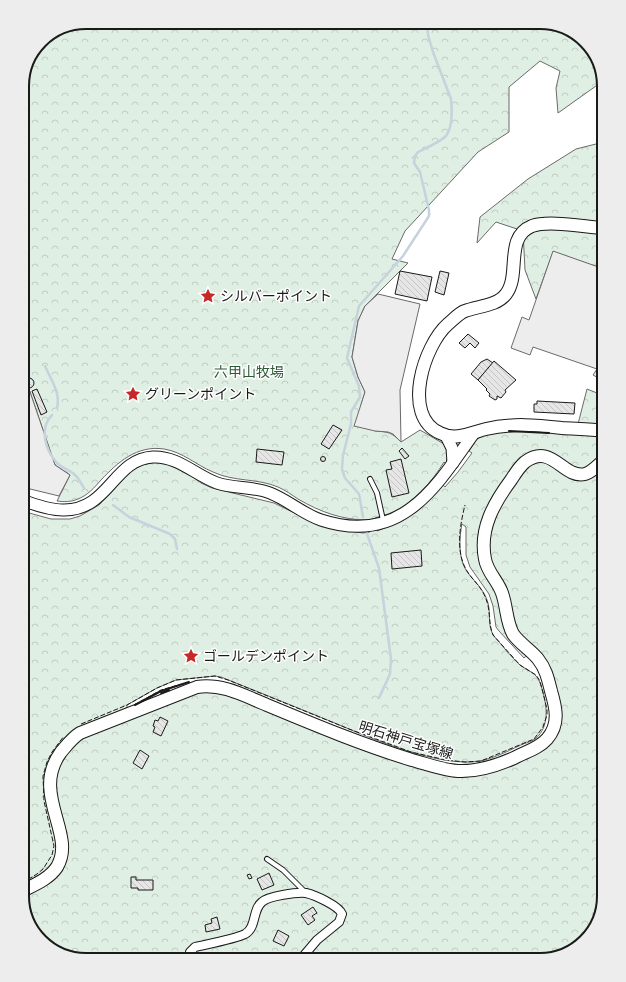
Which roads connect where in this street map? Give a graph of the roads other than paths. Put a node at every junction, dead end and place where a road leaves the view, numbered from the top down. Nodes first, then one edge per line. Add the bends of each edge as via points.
1 (597, 227) edge
2 (597, 430) edge
3 (474, 433) junction
4 (446, 436) junction
5 (453, 463) junction
6 (597, 466) edge
7 (370, 479) dead end
8 (29, 502) edge
9 (376, 524) junction
10 (268, 859) dead end
11 (29, 887) edge
12 (307, 893) junction
13 (190, 953) edge
14 (306, 953) edge

1 - 4 main road via 551,224 532,226 524,231 517,240 512,280 507,293 497,302 463,312 446,325 434,342 425,364 419,394 425,420 435,431
2 - 3 main road via 512,424
3 - 4 main road via 459,437
3 - 5 street
4 - 5 street via 452,448
5 - 9 street via 413,507 402,515
6 - 11 main road, 明石神戸宝塚線 via 588,473 582,474 571,472 549,458 532,458 521,466 497,500 486,524 485,558 503,595 509,624 514,636 542,664 554,699 554,724 548,737 541,744 484,769 449,770 376,749 230,690 213,686 197,687 80,733 67,744 54,763 50,779 51,798 62,850 55,870
7 - 9 lane via 377,493
8 - 9 street via 55,510 80,508 98,498 131,464 147,458 163,457 180,462 217,483 268,492 320,520 343,525
10 - 12 lane
12 - 13 street via 295,893 262,901 248,931 195,947
12 - 14 street via 338,908 342,914 339,922 316,940

